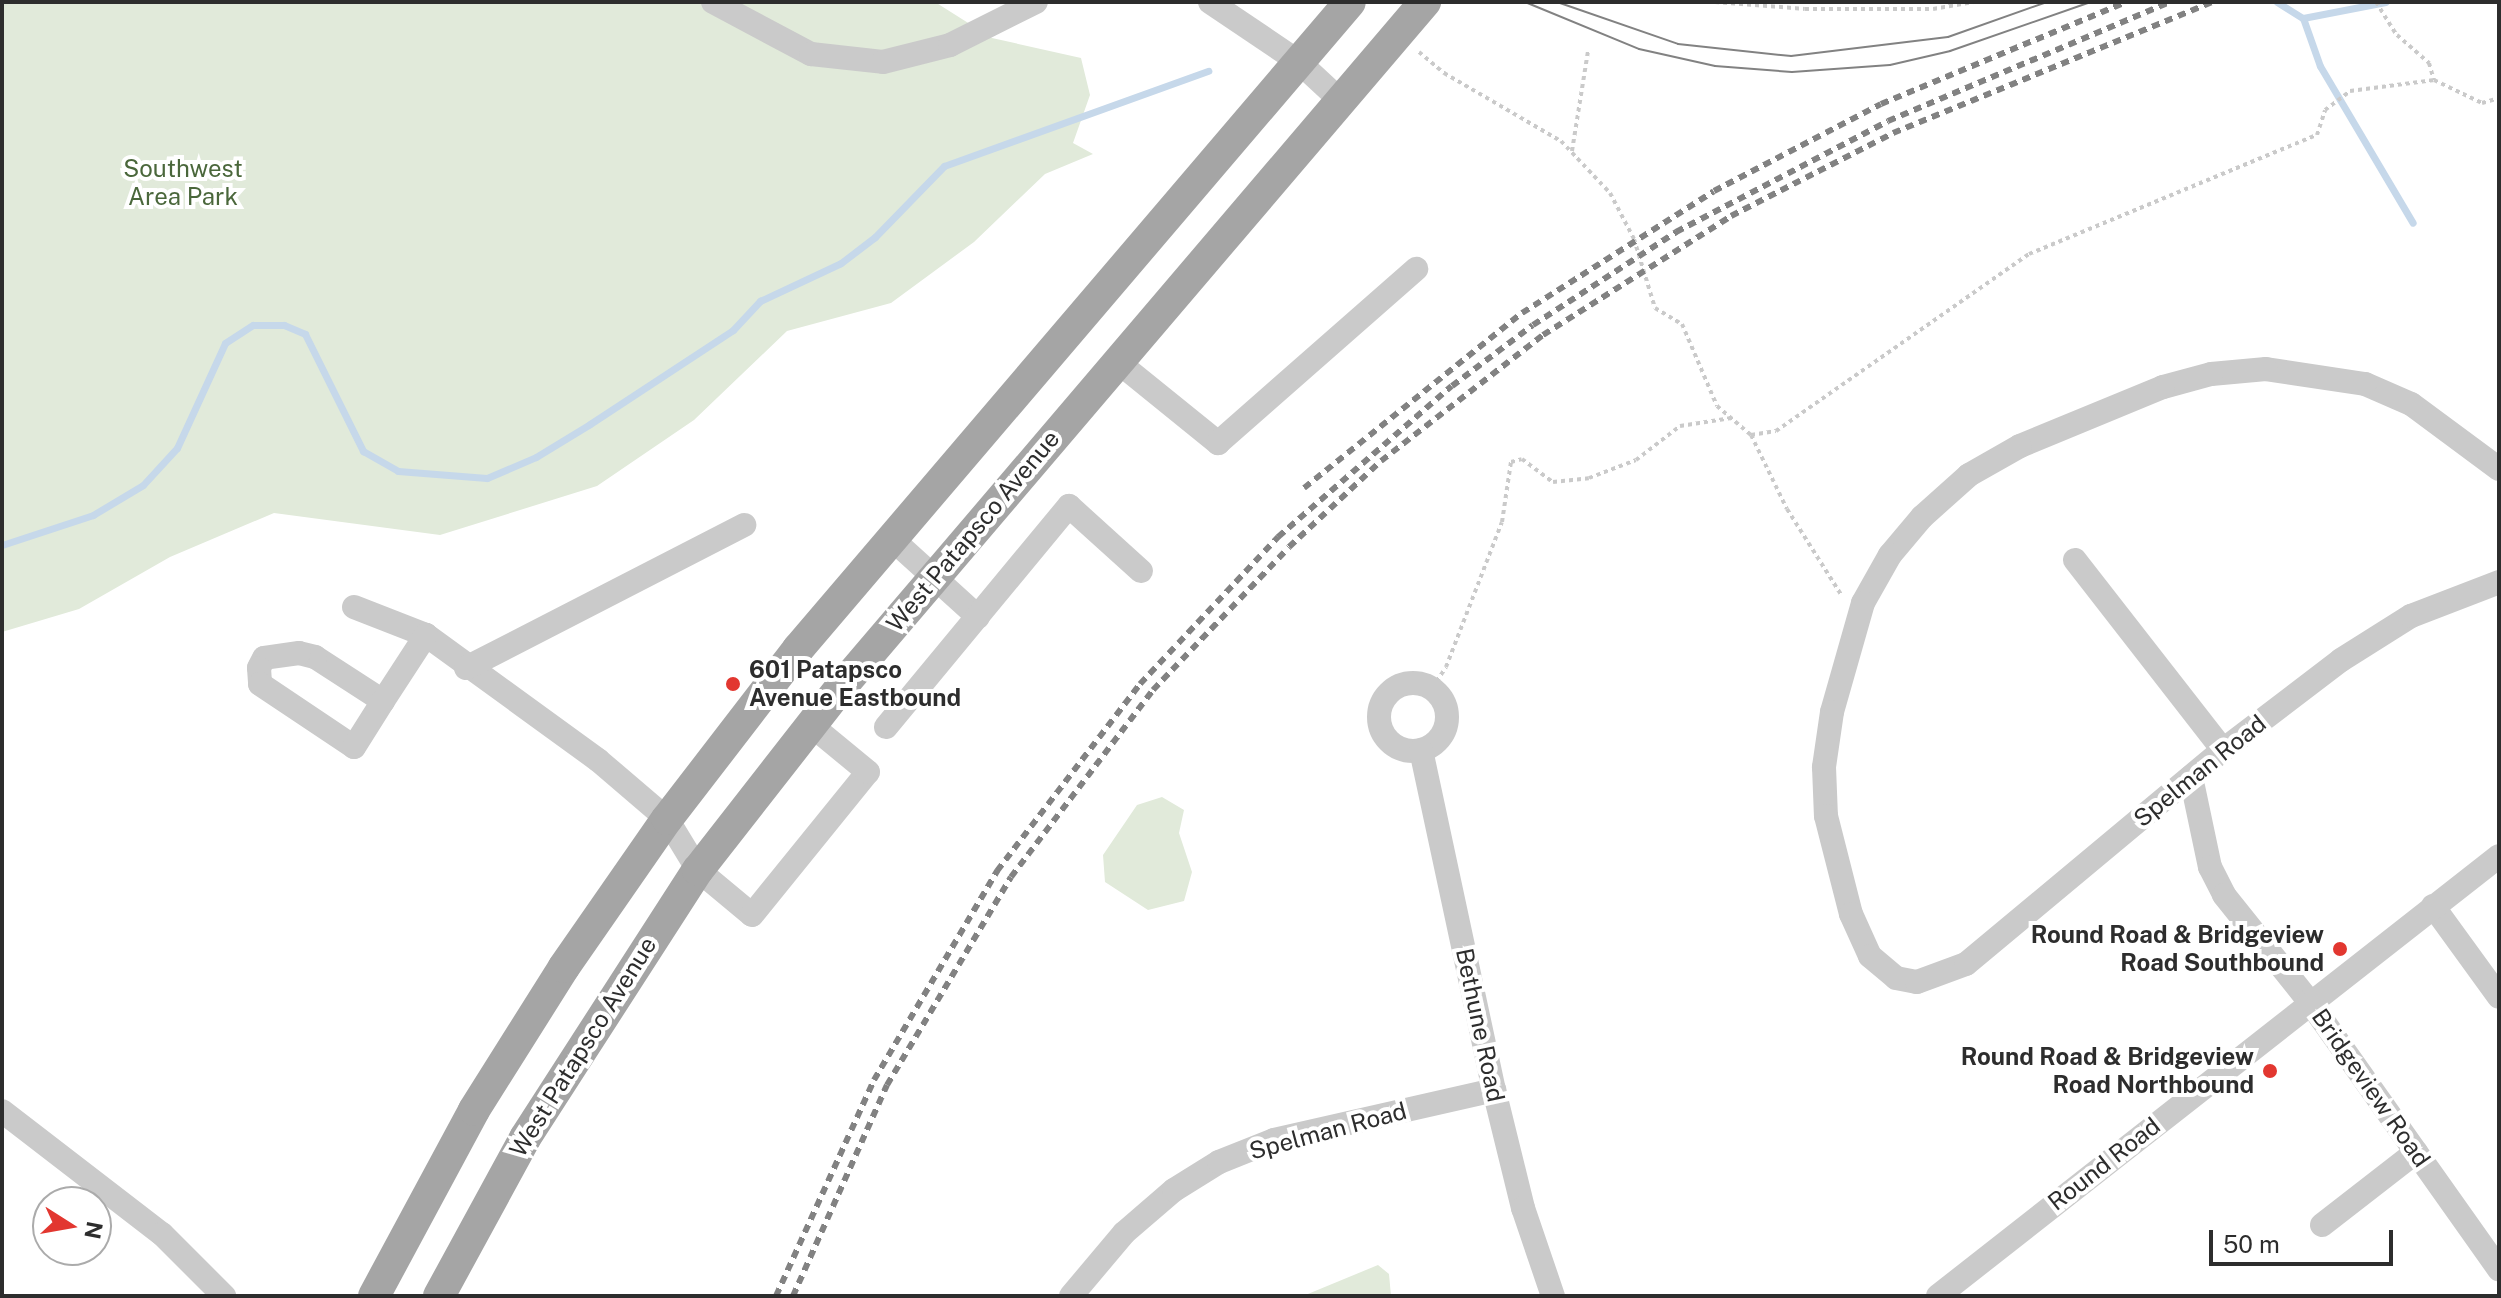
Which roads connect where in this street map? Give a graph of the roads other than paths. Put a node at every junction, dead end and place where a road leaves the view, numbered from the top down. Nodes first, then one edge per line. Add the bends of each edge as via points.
1 (713, 2) edge
2 (1036, 2) edge
3 (1210, 2) edge
4 (1350, 2) edge
5 (1425, 2) edge
6 (1299, 62) junction
7 (1341, 101) junction
8 (1416, 269) dead end
9 (1118, 362) junction
10 (2499, 469) edge
11 (744, 525) dead end
12 (892, 539) junction
13 (2075, 560) dead end
14 (1141, 571) dead end
15 (934, 577) junction
16 (2499, 582) edge
17 (354, 607) dead end
18 (978, 617) junction
19 (426, 635) junction
20 (466, 668) junction
21 (383, 701) junction
22 (811, 725) junction
23 (886, 727) dead end
24 (1421, 750) junction
25 (2223, 750) junction
26 (2191, 777) junction
27 (667, 819) junction
28 (2499, 856) edge
29 (698, 870) junction
30 (2433, 906) junction
31 (2499, 997) edge
32 (2309, 1001) junction
33 (1494, 1090) junction
34 (2, 1111) edge
35 (2416, 1152) junction
36 (2322, 1225) dead end
37 (2499, 1269) edge
38 (224, 1296) edge
39 (374, 1296) edge
40 (439, 1296) edge
41 (1071, 1296) edge
42 (1553, 1296) edge
43 (1938, 1296) edge

1 - 2 street via 811,54 883,62 950,45
3 - 6 street
4 - 6 main road
5 - 7 main road, West Patapsco Avenue
6 - 7 street
6 - 12 main road
7 - 9 main road, West Patapsco Avenue
8 - 9 street via 1218,443
9 - 15 main road, West Patapsco Avenue
10 - 26 street, Spelman Road via 2411,404 2365,384 2266,369 2211,374 2163,387 2020,446 1969,475 1890,555 1863,603 1832,712 1824,767 1826,816 1846,899 1870,956 1883,970 1917,982 1966,964
11 - 20 street
12 - 15 street
12 - 27 main road via 798,649
13 - 25 street
14 - 18 street via 1069,506
15 - 18 street
15 - 22 main road, West Patapsco Avenue
16 - 25 street, Spelman Road via 2411,616 2341,660
17 - 19 street
18 - 23 street
19 - 20 street
19 - 21 street
20 - 27 street via 598,760
21 - 21 street via 315,657 299,653 264,658 259,668 260,684 354,747
22 - 29 main road, West Patapsco Avenue
22 - 29 street via 868,772 752,915
24 - 24 street via 1444,733 1444,701 1432,688 1416,682 1397,686 1380,713 1390,742
24 - 33 street, Bethune Road
25 - 26 street, Spelman Road
26 - 32 street, Bridgeview Road via 2210,867 2224,895
27 - 29 street
27 - 39 main road via 564,967 474,1110
28 - 30 street, Round Road
29 - 40 main road, West Patapsco Avenue via 525,1138
30 - 31 street
30 - 32 street, Round Road
32 - 35 street, Bridgeview Road
32 - 43 street, Round Road
33 - 41 street, Spelman Road via 1286,1137 1219,1162 1174,1190 1124,1233
33 - 42 street, Bethune Road via 1523,1208
34 - 38 street via 162,1234
35 - 36 street
35 - 37 street, Bridgeview Road

